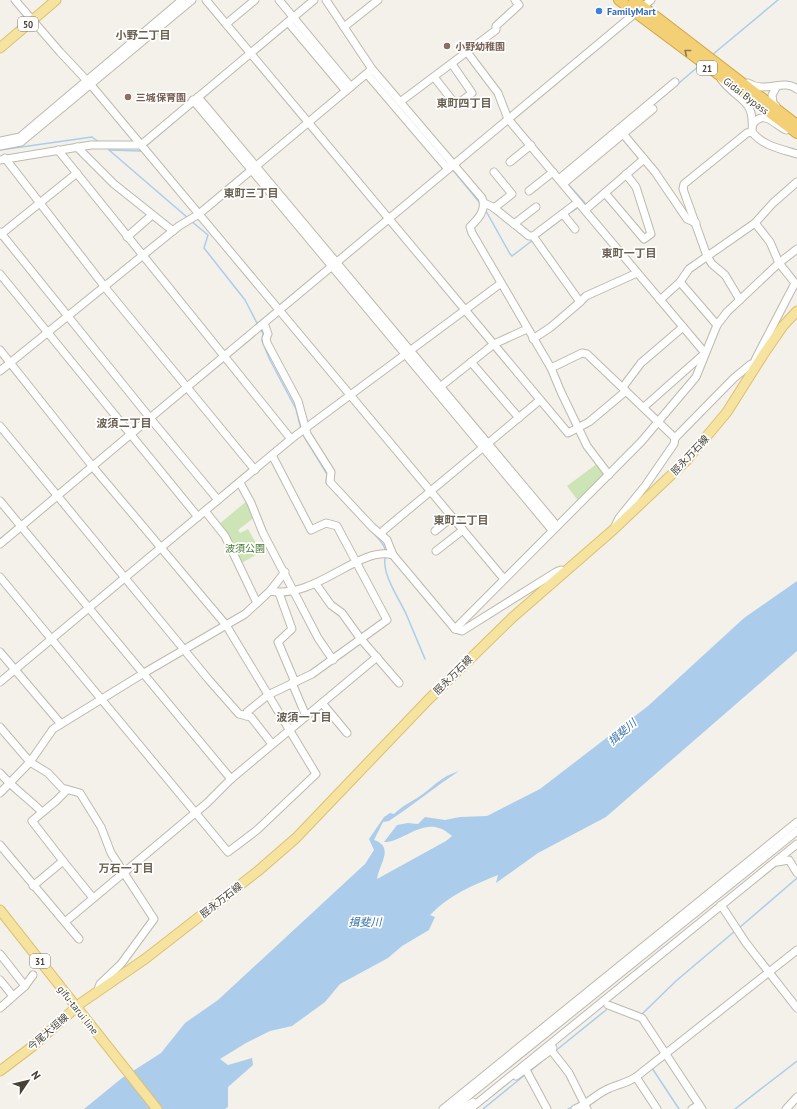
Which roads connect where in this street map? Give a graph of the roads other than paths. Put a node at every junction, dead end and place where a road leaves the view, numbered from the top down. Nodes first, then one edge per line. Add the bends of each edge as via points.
1 (15, 0) edge
2 (56, 0) edge
3 (182, 0) edge
4 (192, 0) edge
5 (206, 0) edge
6 (255, 0) edge
7 (279, 0) edge
8 (314, 0) edge
9 (326, 0) edge
10 (378, 0) edge
11 (515, 0) edge
12 (619, 0) edge
13 (634, 0) edge
14 (643, 6) edge
15 (290, 19) junction
16 (32, 21) junction
17 (226, 24) junction
18 (344, 27) junction
19 (0, 48) edge
20 (250, 52) junction
21 (467, 52) junction
22 (714, 63) junction
23 (452, 64) junction
24 (370, 71) junction
25 (718, 75) junction
26 (434, 77) junction
27 (675, 82) dead end
28 (89, 83) junction
29 (778, 86) junction
30 (349, 89) junction
31 (797, 89) edge
32 (195, 98) junction
33 (400, 102) junction
34 (653, 109) dead end
35 (508, 119) junction
36 (797, 120) edge
37 (308, 123) junction
38 (753, 124) junction
39 (797, 125) edge
40 (621, 132) junction
41 (752, 132) junction
42 (797, 134) edge
43 (0, 141) edge
44 (141, 145) junction
45 (531, 145) junction
46 (0, 146) edge
47 (77, 147) junction
48 (58, 150) junction
49 (797, 154) edge
50 (2, 159) edge
51 (644, 159) junction
52 (510, 162) dead end
53 (450, 167) junction
54 (254, 168) junction
55 (494, 172) dead end
56 (553, 172) junction
57 (77, 173) junction
58 (626, 174) junction
59 (561, 182) junction
60 (797, 182) edge
61 (529, 191) dead end
62 (605, 192) junction
63 (484, 202) junction
64 (578, 202) junction
65 (40, 204) junction
66 (536, 207) dead end
67 (494, 208) junction
68 (585, 210) junction
69 (199, 214) junction
70 (563, 214) junction
71 (152, 216) junction
72 (389, 219) junction
73 (696, 223) junction
74 (755, 223) junction
75 (514, 224) junction
76 (575, 230) dead end
77 (173, 231) junction
78 (0, 233) edge
79 (533, 236) junction
80 (127, 237) junction
81 (797, 249) edge
82 (143, 256) junction
83 (707, 256) junction
84 (779, 263) junction
85 (334, 265) junction
86 (637, 273) junction
87 (0, 274) edge
88 (680, 282) junction
89 (500, 284) junction
90 (105, 286) junction
91 (660, 300) junction
92 (740, 300) junction
93 (580, 302) junction
94 (279, 310) junction
95 (465, 310) junction
96 (797, 311) edge
97 (68, 316) junction
98 (264, 323) junction
99 (717, 325) junction
100 (683, 327) junction
101 (527, 329) junction
102 (48, 332) junction
103 (533, 339) junction
104 (494, 344) junction
105 (0, 350) edge
106 (407, 352) junction
107 (705, 353) junction
108 (223, 357) junction
109 (10, 362) junction
110 (471, 362) junction
111 (756, 364) junction
112 (551, 368) junction
113 (0, 371) edge
114 (440, 387) junction
115 (187, 388) junction
116 (625, 389) junction
117 (350, 395) junction
118 (540, 400) junction
119 (644, 407) junction
120 (150, 418) junction
121 (518, 418) junction
122 (659, 422) junction
123 (0, 426) edge
124 (578, 427) junction
125 (305, 428) junction
126 (130, 436) junction
127 (675, 438) junction
128 (291, 439) junction
129 (486, 446) junction
130 (272, 455) junction
131 (94, 467) junction
132 (255, 470) junction
133 (610, 474) junction
134 (240, 483) junction
135 (431, 492) junction
136 (57, 497) junction
137 (218, 500) junction
138 (0, 501) edge
139 (205, 511) junction
140 (198, 517) junction
141 (452, 517) junction
142 (21, 526) junction
143 (554, 528) junction
144 (463, 530) junction
145 (614, 530) junction
146 (435, 531) dead end
147 (381, 534) junction
148 (0, 544) edge
149 (161, 548) junction
150 (436, 552) dead end
151 (393, 555) junction
152 (358, 563) junction
153 (285, 572) junction
154 (564, 573) junction
155 (0, 577) edge
156 (125, 578) junction
157 (504, 579) junction
158 (316, 584) junction
159 (270, 591) junction
160 (294, 592) junction
161 (279, 593) junction
162 (258, 603) junction
163 (89, 609) junction
164 (226, 625) junction
165 (455, 629) junction
166 (360, 638) junction
167 (52, 640) junction
168 (184, 649) junction
169 (0, 652) edge
170 (377, 657) junction
171 (333, 660) junction
172 (14, 670) junction
173 (144, 673) junction
174 (0, 682) edge
175 (294, 682) junction
176 (399, 684) dead end
177 (268, 695) junction
178 (101, 699) junction
179 (322, 703) junction
180 (246, 716) junction
181 (306, 716) junction
182 (61, 724) junction
183 (0, 727) edge
184 (289, 731) junction
185 (347, 733) dead end
186 (272, 744) junction
187 (30, 762) junction
188 (0, 773) edge
189 (232, 779) junction
190 (10, 784) junction
191 (67, 790) junction
192 (0, 793) edge
193 (42, 812) junction
194 (195, 812) junction
195 (797, 822) edge
196 (797, 831) edge
197 (797, 844) edge
198 (0, 845) edge
199 (63, 861) junction
200 (776, 861) junction
201 (123, 872) junction
202 (797, 873) edge
203 (33, 886) junction
204 (93, 898) junction
205 (721, 905) junction
206 (0, 910) edge
207 (65, 922) junction
208 (79, 939) dead end
209 (797, 950) edge
210 (0, 954) edge
211 (769, 972) junction
212 (33, 975) dead end
213 (0, 980) edge
214 (25, 986) junction
215 (623, 986) junction
216 (97, 992) junction
217 (13, 996) junction
218 (608, 1005) junction
219 (0, 1008) edge
220 (797, 1008) edge
221 (78, 1010) junction
222 (586, 1016) junction
223 (566, 1032) junction
224 (551, 1050) junction
225 (665, 1052) junction
226 (526, 1070) junction
227 (0, 1071) edge
228 (636, 1077) junction
229 (493, 1090) junction
230 (797, 1096) edge
231 (586, 1107) edge
232 (701, 1107) edge
233 (157, 1109) edge
234 (443, 1109) edge
235 (452, 1109) edge
236 (461, 1109) edge
237 (470, 1109) edge
238 (547, 1109) edge
239 (575, 1109) edge
240 (657, 1109) edge
241 (692, 1109) edge
242 (786, 1109) edge

1 - 16 street
2 - 16 main road, 50
3 - 28 street
4 - 28 street
5 - 17 street
6 - 17 street
7 - 15 street
8 - 15 street
9 - 18 street
10 - 18 street
11 - 21 street via 520,6 496,26 496,30
12 - 14 highway, Gidai Bypass / 21
13 - 14 highway, Gidai Bypass / 21
14 - 22 highway, Gidai Bypass / 21
25 -> 14 highway, Gidai Bypass / 21
14 - 35 street
15 - 20 street
15 - 30 street
16 - 19 main road, 50
16 - 28 street
17 - 20 street
18 - 24 street
20 - 32 street
20 - 37 street
21 - 23 street
21 - 35 street via 498,92
22 - 29 street via 750,85 759,88
22 - 39 highway, Gidai Bypass / 21
23 - 26 street
23 - 26 street via 472,93 456,105
24 - 30 street
24 - 33 street
24 - 53 street
25 - 38 street via 750,108
25 - 42 highway, Gidai Bypass / 21
26 - 33 street
27 - 40 street
28 - 43 street via 20,137
28 - 44 street
28 - 46 street via 21,142
29 - 31 street via 783,84
29 - 36 street via 772,95 773,102
30 - 37 street
32 - 44 street
32 - 54 street
33 - 53 street
34 - 40 street
35 - 45 street
35 - 53 street
37 - 54 street
37 - 72 street
38 - 41 street
38 - 42 street via 758,118 766,118 784,130
40 - 51 street
40 - 59 street
41 - 49 street via 765,143
41 - 73 street via 747,133 684,184 683,189
44 - 47 street
44 - 69 street
45 - 52 street
45 - 56 street
47 - 48 street
47 - 71 street via 114,184
48 - 50 street
48 - 57 street
50 - 65 street
51 - 58 street
51 - 73 street via 687,219
53 - 63 street
53 - 72 street
54 - 69 street
54 - 85 street
55 - 67 street via 512,194
56 - 59 street
56 - 61 street
57 - 65 street
57 - 80 street
58 - 62 street
58 - 62 street via 636,187 651,234 644,240
59 - 64 street
60 - 74 street
62 - 68 street
63 - 67 street
63 - 89 street via 480,216 470,227
64 - 68 street
64 - 70 street
65 - 78 street
65 - 90 street
66 - 75 street
67 - 75 street
68 - 86 street
69 - 77 street
69 - 94 street
70 - 76 street
70 - 79 street
71 - 77 street
71 - 80 street
72 - 85 street
72 - 95 street
73 - 83 street
74 - 83 street
74 - 84 street via 770,242
75 - 79 street
77 - 82 street
78 - 97 street
79 - 93 street
80 - 82 street
81 - 84 street
82 - 90 street
82 - 108 street
83 - 88 street via 689,269
83 - 92 street via 725,275
84 - 92 street
84 - 111 street via 795,283 756,358
85 - 94 street
85 - 106 street
86 - 91 street
86 - 93 street via 586,296
87 - 102 street
88 - 91 street
88 - 99 street
89 - 95 street
89 - 101 street
90 - 97 street
90 - 115 street
91 - 100 street
92 - 99 street
93 - 103 street
94 - 98 street
94 - 117 street
95 - 104 street
95 - 106 street
96 - 111 main road, 脛永万石線
97 - 102 street
97 - 120 street
98 - 108 street
98 - 125 street via 268,334 267,343 298,401
99 - 107 street
100 - 107 street
100 - 116 street via 644,360
101 - 103 street
101 - 104 street
102 - 109 street
102 - 126 street
103 - 112 street
104 - 110 street
104 - 118 street
105 - 109 street
106 - 114 street
106 - 117 street
106 - 129 street
107 - 119 street
107 - 122 street via 696,377
108 - 115 street
108 - 128 street
109 - 113 street
109 - 131 street
110 - 114 street
110 - 121 street
111 - 127 street via 751,364 734,378
111 - 145 main road, 脛永万石線 via 727,412 701,445
112 - 116 street via 582,353 587,354
112 - 124 street
114 - 129 street
115 - 120 street
115 - 132 street
116 - 119 street
116 - 124 street via 589,422
117 - 125 street
117 - 135 street
118 - 121 street
118 - 124 street via 568,433
119 - 122 street
120 - 126 street
120 - 137 street
121 - 129 street
122 - 127 street
122 - 133 street
123 - 136 street
124 - 133 street via 588,446
125 - 128 street
125 - 147 street via 331,472 330,482
126 - 131 street
126 - 140 street
127 - 145 street via 674,444 619,518
128 - 130 street
129 - 135 street
129 - 143 street
130 - 132 street
130 - 152 street via 311,530 326,523 337,526
131 - 136 street
131 - 149 street
132 - 134 street
133 - 143 street
134 - 137 street
134 - 153 street via 263,533
135 - 141 street
135 - 147 street
136 - 142 street
136 - 156 street
137 - 139 street
138 - 142 street
139 - 140 street
139 - 162 street via 225,536
140 - 149 street
141 - 144 street
141 - 146 street
142 - 148 street
142 - 163 street
143 - 157 street
144 - 150 street
144 - 157 street
145 - 154 main road, 脛永万石線
147 - 151 street via 387,540
149 - 156 street
149 - 164 street
151 - 152 street via 368,557
151 - 165 street
152 - 158 street
152 - 166 street via 387,620
153 - 159 street
153 - 160 street
154 - 165 street via 561,570 556,572 462,631
154 - 216 main road, 脛永万石線 via 501,628 277,856 146,959
155 - 167 street
156 - 163 street
156 - 168 street
157 - 165 street
158 - 160 street
158 - 166 street
159 - 161 street
159 - 162 street
160 - 161 street
160 - 171 street via 318,638
161 - 175 street via 292,629 278,642
162 - 164 street
163 - 167 street
163 - 173 street
164 - 168 street
164 - 177 street
166 - 170 street
166 - 171 street
167 - 172 street
167 - 178 street
168 - 173 street
168 - 180 street via 239,714
169 - 172 street
170 - 176 street
170 - 179 street
171 - 175 street
172 - 174 street
172 - 182 street
173 - 178 street
173 - 189 street
175 - 177 street
175 - 181 street
177 - 180 street via 247,712
177 - 184 street
178 - 182 street
178 - 194 street
179 - 181 street
179 - 185 street
180 - 186 street via 251,717
181 - 184 street
182 - 187 street via 53,729
183 - 187 street
184 - 186 street
184 - 194 street via 316,774 257,830 228,852
186 - 189 street
187 - 190 street
187 - 191 street
188 - 190 street
189 - 194 street
190 - 192 street
190 - 193 street
191 - 193 street
191 - 201 street via 80,793 86,801
193 - 199 street via 32,820
194 - 201 street
195 - 234 street
196 - 235 street
197 - 200 street
198 - 203 street
199 - 203 street
199 - 204 street
200 - 202 street via 789,860
200 - 205 street
201 - 204 street
201 - 216 street via 154,919 121,964 100,984
203 - 207 street
204 - 207 street
205 - 211 street
205 - 215 street
206 - 221 main road, gifu-tarui line / 31
207 - 208 street
209 - 211 street
210 - 214 street
211 - 220 street
211 - 225 street
212 - 214 street
213 - 217 street
214 - 217 street
215 - 218 street
215 - 222 street
216 - 221 main road, 脛永万石線
217 - 219 street
218 - 222 street
218 - 225 street via 642,1018
221 - 227 main road, 今尾大垣線
221 - 233 main road, gifu-tarui line / 31
222 - 223 street
223 - 224 street
223 - 229 street
224 - 226 street
224 - 231 street via 568,1073
225 - 228 street
225 - 232 street
226 - 229 street
226 - 238 street
228 - 231 street via 610,1088
228 - 240 street
229 - 236 street
229 - 237 street
230 - 242 street
231 - 239 street
232 - 241 street

